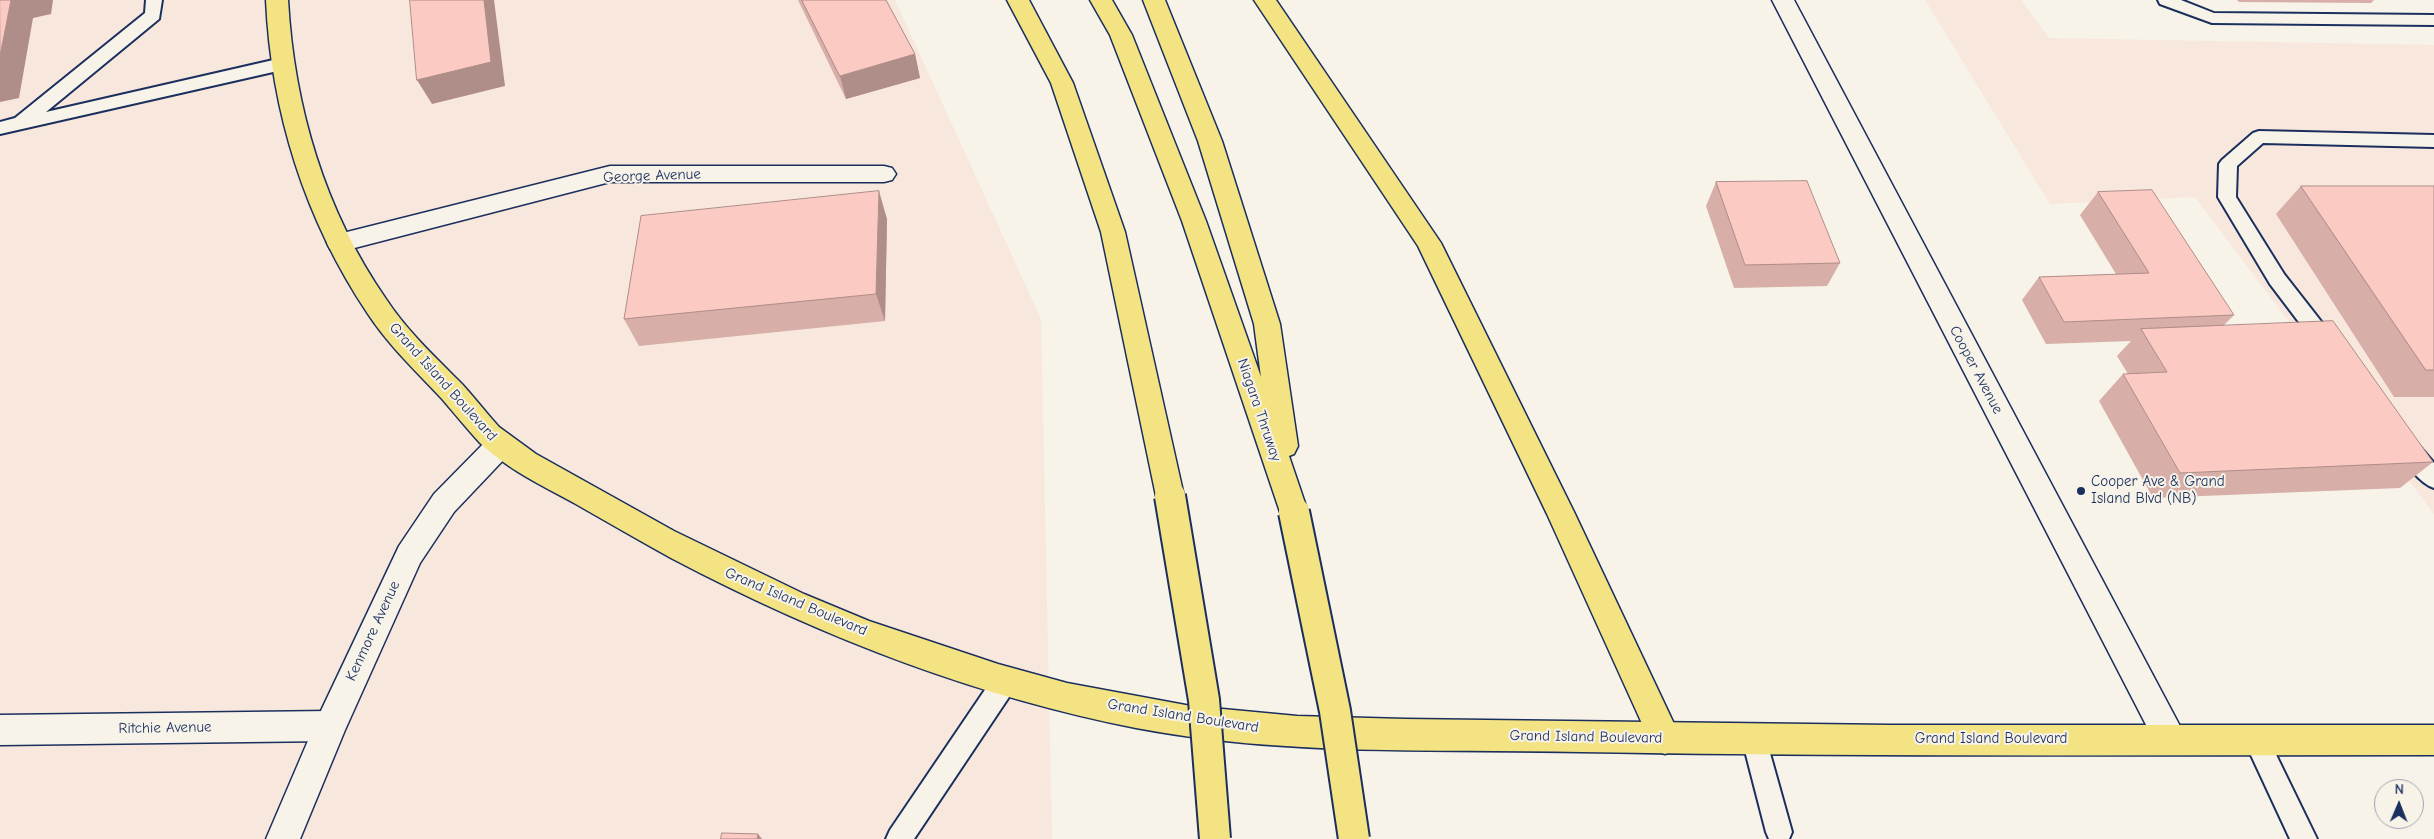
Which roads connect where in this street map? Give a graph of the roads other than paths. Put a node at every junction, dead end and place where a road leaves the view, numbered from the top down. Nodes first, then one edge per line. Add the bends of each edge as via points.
1 (154, 0) edge
2 (277, 0) edge
3 (1018, 0) edge
4 (1101, 0) edge
5 (1154, 0) edge
6 (1264, 0) edge
7 (1783, 0) edge
8 (2166, 0) edge
9 (2434, 20) edge
10 (282, 64) junction
11 (20, 124) junction
12 (0, 128) edge
13 (2434, 141) edge
14 (884, 174) dead end
15 (339, 243) junction
16 (2337, 357) edge
17 (2397, 436) edge
18 (500, 445) junction
19 (2434, 480) edge
20 (1294, 512) junction
21 (1006, 680) junction
22 (330, 726) junction
23 (0, 730) edge
24 (1665, 739) junction
25 (1754, 739) junction
26 (2170, 739) junction
27 (2256, 740) junction
28 (2434, 740) edge
29 (1778, 832) dead end
30 (283, 839) edge
31 (899, 839) edge
32 (1215, 839) edge
33 (1354, 839) edge
34 (2304, 839) edge

1 - 11 lane via 153,15
2 - 10 main road, Grand Island Boulevard
3 - 32 main road, bridge via 1062,83 1113,232 1170,496 1204,700
4 - 20 main road, Niagara Thruway via 1121,35 1194,221
5 - 20 main road via 1210,142 1267,324
6 - 24 main road via 1429,243 1561,514
7 - 26 street, Cooper Avenue
8 - 9 lane via 2212,18
10 - 11 lane
10 - 15 main road, Grand Island Boulevard via 303,152
11 - 12 lane
13 - 16 lane via 2259,137 2228,164 2227,197 2277,278
14 - 15 street, George Avenue via 610,174
15 - 18 main road, Grand Island Boulevard via 381,312 419,359
17 - 19 lane
18 - 21 main road, Grand Island Boulevard via 646,531 728,574 884,640
18 - 22 street, Kenmore Avenue via 444,503 408,555
20 - 33 main road, Niagara Thruway, bridge via 1335,711
21 - 24 main road, Grand Island Boulevard via 1137,712 1272,730
21 - 31 lane
22 - 23 street, Ritchie Avenue
22 - 30 street, Kenmore Avenue
24 - 25 main road, Grand Island Boulevard
25 - 26 main road, Grand Island Boulevard
25 - 29 lane
26 - 27 main road, Grand Island Boulevard
27 - 28 main road, Grand Island Boulevard
27 - 34 lane

